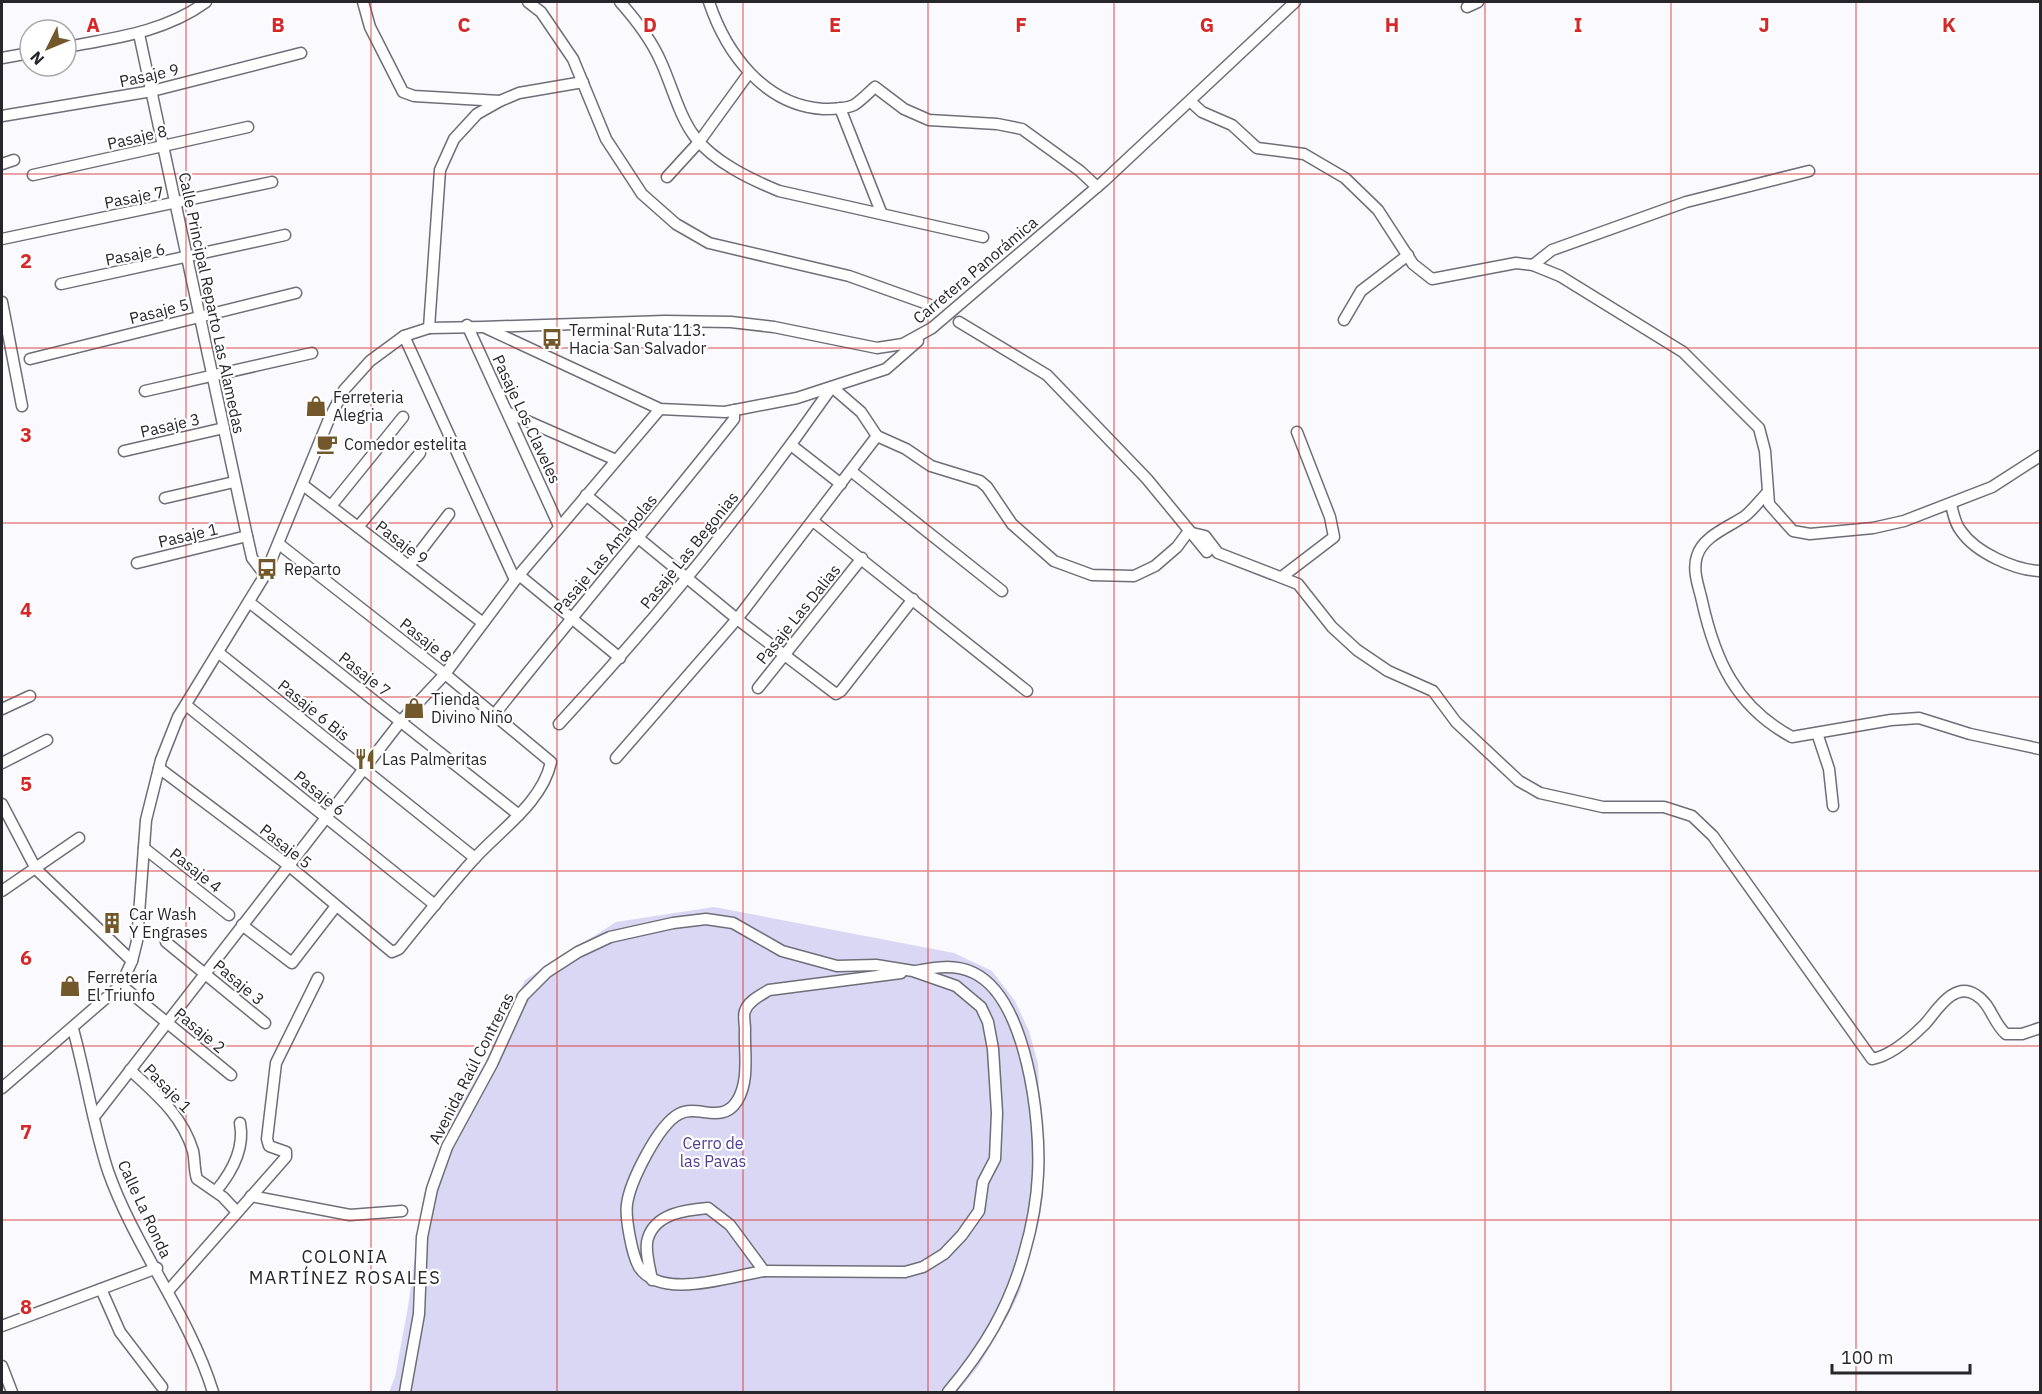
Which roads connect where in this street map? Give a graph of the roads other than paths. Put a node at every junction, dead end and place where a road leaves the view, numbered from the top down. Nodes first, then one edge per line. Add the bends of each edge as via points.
1 (206, 2) edge
2 (363, 2) edge
3 (528, 2) edge
4 (620, 2) edge
5 (709, 2) edge
6 (1295, 2) edge
7 (1478, 2) edge
8 (1467, 7) dead end
9 (139, 34) junction
10 (78, 44) edge
11 (301, 53) dead end
12 (18, 55) edge
13 (2, 58) edge
14 (749, 73) junction
15 (583, 82) junction
16 (152, 91) junction
17 (500, 101) junction
18 (1191, 102) junction
19 (840, 108) junction
20 (2, 116) edge
21 (248, 127) dead end
22 (699, 141) junction
23 (163, 146) junction
24 (14, 160) dead end
25 (2, 164) edge
26 (1809, 171) dead end
27 (33, 175) dead end
28 (667, 177) dead end
29 (272, 182) dead end
30 (1097, 187) junction
31 (175, 205) junction
32 (881, 212) junction
33 (285, 235) dead end
34 (982, 237) dead end
35 (2, 239) edge
36 (1408, 255) junction
37 (187, 258) junction
38 (1533, 265) junction
39 (61, 284) dead end
40 (296, 293) dead end
41 (2, 302) edge
42 (933, 306) dead end
43 (199, 316) junction
44 (1344, 320) dead end
45 (959, 322) dead end
46 (467, 325) junction
47 (483, 327) junction
48 (429, 328) junction
49 (932, 328) junction
50 (404, 336) junction
51 (312, 353) dead end
52 (30, 359) dead end
53 (212, 376) junction
54 (832, 387) junction
55 (145, 391) dead end
56 (22, 406) dead end
57 (660, 410) junction
58 (734, 410) junction
59 (509, 413) junction
60 (403, 417) dead end
61 (224, 428) junction
62 (1297, 432) dead end
63 (878, 436) junction
64 (791, 445) junction
65 (124, 451) dead end
66 (420, 453) dead end
67 (2040, 456) edge
68 (615, 460) junction
69 (851, 471) junction
70 (234, 482) junction
71 (841, 484) junction
72 (303, 485) junction
73 (1767, 493) junction
74 (586, 495) junction
75 (165, 498) dead end
76 (1951, 504) junction
77 (331, 506) junction
78 (449, 514) dead end
79 (813, 521) junction
80 (560, 526) junction
81 (358, 527) junction
82 (1188, 532) junction
83 (247, 536) junction
84 (639, 539) junction
85 (279, 544) junction
86 (1207, 552) dead end
87 (862, 558) junction
88 (137, 562) dead end
89 (409, 566) junction
90 (2040, 571) edge
91 (265, 575) junction
92 (1283, 576) junction
93 (517, 578) junction
94 (688, 579) junction
95 (1002, 591) dead end
96 (913, 599) junction
97 (249, 602) junction
98 (571, 618) junction
99 (737, 619) junction
100 (483, 623) junction
101 (219, 653) junction
102 (786, 655) junction
103 (620, 658) junction
104 (445, 674) junction
105 (758, 688) dead end
106 (1027, 691) dead end
107 (30, 696) dead end
108 (186, 705) junction
109 (2, 709) edge
110 (494, 715) junction
111 (401, 721) junction
112 (559, 724) dead end
113 (1817, 733) junction
114 (47, 740) dead end
115 (2040, 749) edge
116 (616, 758) dead end
117 (2, 763) edge
118 (159, 768) junction
119 (363, 769) junction
120 (2, 804) edge
121 (1833, 806) dead end
122 (519, 815) junction
123 (325, 816) junction
124 (79, 838) dead end
125 (144, 848) junction
126 (475, 858) junction
127 (288, 866) junction
128 (36, 870) junction
129 (2, 891) edge
130 (435, 904) junction
131 (336, 906) junction
132 (229, 915) dead end
133 (242, 925) junction
134 (166, 942) dead end
135 (132, 962) junction
136 (913, 971) junction
137 (205, 973) junction
138 (318, 978) dead end
139 (121, 986) junction
140 (168, 1022) junction
141 (265, 1023) dead end
142 (2040, 1028) edge
143 (73, 1029) junction
144 (130, 1071) junction
145 (231, 1075) dead end
146 (2, 1088) edge
147 (94, 1117) junction
148 (240, 1123) dead end
149 (216, 1191) junction
150 (251, 1196) junction
151 (402, 1211) dead end
152 (237, 1212) junction
153 (157, 1268) junction
154 (764, 1271) junction
155 (652, 1280) junction
156 (101, 1289) junction
157 (169, 1290) junction
158 (2, 1326) edge
159 (2, 1365) edge
160 (162, 1387) dead end
161 (12, 1392) edge
162 (213, 1392) edge
163 (405, 1392) edge
164 (948, 1392) edge

1 - 9 street via 186,16
2 - 17 street via 370,27 403,92
3 - 15 street via 542,12
4 - 22 street via 660,60
5 - 14 street
6 - 18 street, Carretera Panorámica
7 - 8 street
9 - 10 street
9 - 16 street, Calle Principal Reparto Las Alamedas
11 - 16 street, Pasaje 9
12 - 13 street
14 - 19 street via 788,102
14 - 22 street
15 - 17 street via 519,93
15 - 42 street via 606,139 642,194 676,224 709,243 849,276
16 - 20 street, Pasaje 9
16 - 23 street, Calle Principal Reparto Las Alamedas
17 - 48 street via 477,114 454,140 440,170
18 - 30 street, Carretera Panorámica
18 - 36 street via 1202,112 1232,125 1257,148 1304,154 1345,178 1378,210
19 - 30 street via 853,106 875,87 904,109 929,120 1022,129
19 - 32 street
21 - 23 street, Pasaje 8
22 - 28 street
22 - 32 street via 754,181 779,191
23 - 27 street, Pasaje 8
23 - 31 street, Calle Principal Reparto Las Alamedas
24 - 25 street
26 - 38 street via 1686,202 1552,250
29 - 31 street, Pasaje 7
30 - 49 street, Carretera Panorámica
31 - 35 street, Pasaje 7
31 - 37 street, Calle Principal Reparto Las Alamedas
32 - 34 street
33 - 37 street, Pasaje 6
36 - 38 street via 1432,279 1516,263
36 - 44 street via 1361,291
37 - 39 street, Pasaje 6
37 - 43 street, Calle Principal Reparto Las Alamedas
38 - 73 street via 1560,276 1683,352 1753,419 1765,451
40 - 43 street, Pasaje 5
41 - 56 street
43 - 52 street, Pasaje 5
43 - 53 street, Calle Principal Reparto Las Alamedas
45 - 82 street via 1047,375 1147,479
46 - 47 street
46 - 48 street
46 - 59 street, Pasaje Los Claveles
47 - 49 street, Carretera Panorámica via 731,322 877,348 903,344
47 - 57 street
48 - 50 street
49 - 54 street via 886,369
50 - 72 street via 370,361 344,390
50 - 93 street
51 - 53 street
53 - 55 street
53 - 61 street, Calle Principal Reparto Las Alamedas
54 - 58 street
54 - 63 street via 861,412
54 - 64 street, Pasaje Las Begonias
57 - 58 street
57 - 68 street
58 - 84 street, Pasaje Las Amapolas via 734,419
59 - 68 street
59 - 80 street, Pasaje Los Claveles
60 - 77 street
61 - 65 street, Pasaje 3
61 - 70 street, Calle Principal Reparto Las Alamedas
62 - 92 street via 1334,537
63 - 69 street
63 - 82 street via 931,466 980,481 1012,525 1054,561 1092,575 1134,576 1155,566
64 - 71 street
64 - 94 street, Pasaje Las Begonias
66 - 81 street
67 - 76 street via 1992,487
68 - 74 street
69 - 71 street
69 - 95 street
70 - 75 street
70 - 83 street, Calle Principal Reparto Las Alamedas
71 - 79 street
72 - 77 street, Pasaje 9
72 - 85 street
73 - 76 street via 1769,504 1788,527 1810,534 1887,525
73 - 113 street via 1747,515 1705,544 1697,555 1695,571 1708,631 1728,680 1785,733
74 - 80 street
74 - 84 street
76 - 90 street via 1959,529 1970,543 2012,565
77 - 81 street, Pasaje 9
78 - 89 street
79 - 87 street
79 - 99 street
80 - 93 street
81 - 89 street, Pasaje 9
82 - 86 street
82 - 92 street via 1205,536 1218,553 1240,564
83 - 88 street, Pasaje 1
83 - 91 street, Calle Principal Reparto Las Alamedas via 252,558
84 - 94 street
84 - 98 street, Pasaje Las Amapolas
85 - 91 street
85 - 104 street, Pasaje 8
87 - 96 street
87 - 102 street, Pasaje Las Dalias
89 - 100 street, Pasaje 9
91 - 97 street
92 - 142 street via 1298,584 1332,627 1357,650 1388,671 1433,691 1456,722 1519,782 1540,794 1603,807 1664,807 1692,816 1713,836 1872,1059 1883,1057 1917,1031 1946,999 1964,992 1973,992 1985,1001 1997,1026 2006,1034
93 - 98 street
93 - 100 street
94 - 99 street
94 - 103 street, Pasaje Las Begonias
96 - 102 street via 836,694
96 - 106 street
97 - 101 street
97 - 111 street, Pasaje 7
98 - 103 street
98 - 110 street, Pasaje Las Amapolas
99 - 102 street
99 - 116 street
100 - 104 street
101 - 108 street
101 - 119 street, Pasaje 6 Bis
102 - 105 street, Pasaje Las Dalias
103 - 112 street, Pasaje Las Begonias
104 - 110 street, Pasaje 8
104 - 111 street
107 - 109 street
108 - 118 street
108 - 123 street, Pasaje 6
110 - 122 street, Pasaje 8 via 551,762 548,774
111 - 119 street
111 - 122 street, Pasaje 7
113 - 115 street via 1919,718
113 - 121 street via 1829,769
114 - 117 street
118 - 125 street via 146,820
118 - 127 street, Pasaje 5
119 - 123 street
119 - 126 street, Pasaje 6 Bis
120 - 128 street
122 - 126 street
123 - 127 street
123 - 130 street, Pasaje 6
124 - 128 street
125 - 132 street, Pasaje 4
125 - 135 street
126 - 130 street
127 - 131 street, Pasaje 5
127 - 133 street
128 - 129 street
128 - 135 street
130 - 131 street, Pasaje 5 via 399,949 392,952
131 - 133 street via 292,963
133 - 137 street
134 - 137 street, Pasaje 3
135 - 139 street
136 - 154 street, Avenida Raúl Contreras via 956,986 981,1007 988,1022 998,1113 995,1159 983,1182 979,1212 944,1254 923,1267 905,1272
136 - 155 street, Avenida Raúl Contreras via 768,990 753,1000 745,1010 743,1088 736,1102 716,1114 688,1111 677,1115 643,1161 627,1204 633,1251 639,1267
136 - 163 street, Avenida Raúl Contreras via 876,965 837,966 782,951 733,923 706,919 673,922 610,938 547,972 523,996 510,1020 492,1064 447,1147 432,1189 422,1236 414,1355
136 - 164 street, Avenida Raúl Contreras via 941,966 963,970 975,974 999,994 1027,1063 1036,1121 1038,1174 1025,1253 1004,1313 972,1364
137 - 140 street
137 - 141 street, Pasaje 3
138 - 150 street via 276,1063 267,1139 269,1146 286,1152 286,1157
139 - 140 street, Pasaje 2
139 - 143 street
140 - 144 street
140 - 145 street, Pasaje 2
143 - 146 street
143 - 147 street, Calle La Ronda
144 - 147 street
144 - 149 street, Pasaje 1 via 182,1123 197,1179
147 - 153 street, Calle La Ronda via 109,1171
148 - 149 street via 243,1138 237,1159
149 - 152 street, Pasaje 1
150 - 151 street via 350,1215
150 - 152 street
152 - 157 street
153 - 156 street
153 - 157 street, Calle La Ronda
154 - 155 street, Avenida Raúl Contreras via 690,1285
154 - 155 street via 730,1225 708,1208 666,1217 652,1231 647,1239
156 - 158 street
156 - 160 street via 120,1332
157 - 162 street, Calle La Ronda
159 - 161 street

